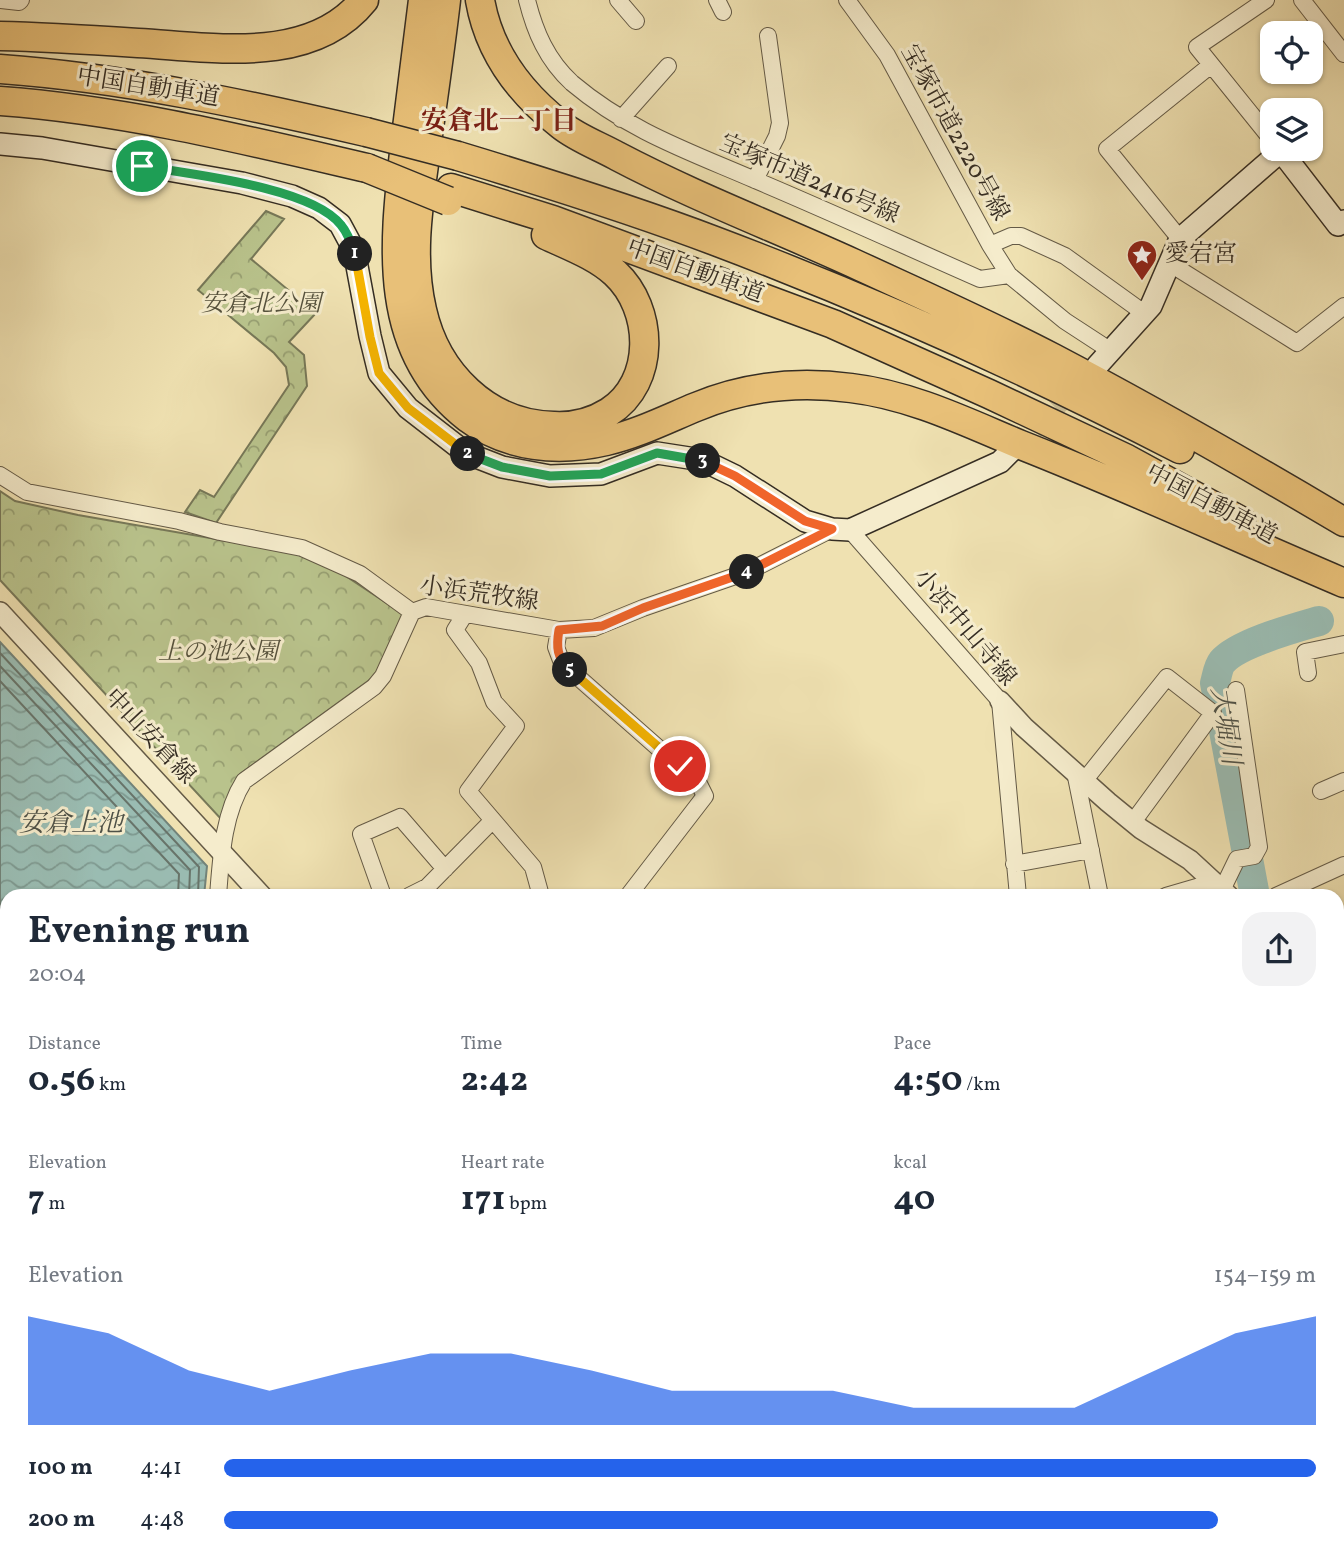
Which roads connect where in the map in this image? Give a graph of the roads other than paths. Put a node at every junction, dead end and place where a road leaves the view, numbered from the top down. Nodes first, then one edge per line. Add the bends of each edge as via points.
1 (0, 0) edge
2 (21, 0) edge
3 (364, 0) edge
4 (423, 0) edge
5 (446, 0) edge
6 (480, 0) edge
7 (527, 0) edge
8 (618, 0) edge
9 (847, 0) edge
10 (1266, 0) edge
11 (1302, 0) edge
12 (636, 21) dead end
13 (0, 36) edge
14 (768, 36) dead end
15 (1344, 54) edge
16 (1211, 65) junction
17 (668, 66) dead end
18 (0, 69) edge
19 (0, 101) edge
20 (621, 119) junction
21 (1260, 124) edge
22 (0, 144) edge
23 (1262, 161) edge
24 (1290, 161) edge
25 (755, 180) junction
26 (450, 195) junction
27 (1342, 227) edge
28 (1180, 239) junction
29 (990, 245) junction
30 (1169, 263) junction
31 (1009, 275) junction
32 (1344, 306) edge
33 (1144, 313) junction
34 (1104, 358) joint
35 (1010, 451) tunnel mouth
36 (0, 475) edge
37 (1344, 522) edge
38 (841, 529) junction
39 (1344, 535) edge
40 (1344, 576) edge
41 (1344, 583) edge
42 (411, 611) junction
43 (0, 612) edge
44 (465, 614) junction
45 (559, 630) junction
46 (1344, 644) edge
47 (1308, 673) dead end
48 (1236, 690) dead end
49 (1000, 701) junction
50 (1079, 776) junction
51 (1344, 781) edge
52 (1321, 791) dead end
53 (492, 821) junction
54 (1133, 822) junction
55 (1091, 850) junction
56 (222, 851) junction
57 (1014, 864) junction
58 (1344, 865) edge
59 (445, 869) junction
60 (219, 889) edge
61 (256, 889) edge
62 (381, 889) edge
63 (423, 889) edge
64 (539, 889) edge
65 (633, 889) edge
66 (1017, 889) edge
67 (1099, 889) edge
68 (1221, 889) edge
69 (1291, 889) edge

1 - 2 street
3 - 13 highway via 328,30 275,47
4 - 41 highway via 397,210 400,300 418,359 442,394 475,423 512,440 567,448 617,439 728,395 785,385 857,388 913,401 1126,487
5 - 26 highway via 416,225 417,280 426,324 446,367 494,411 530,423 566,426 609,412 624,400 644,357 644,328 628,288 592,256
6 - 37 highway via 491,43 519,85 563,128 649,173 1052,358
7 - 20 street, 宝塚市道2416号線 via 545,51 571,81
8 - 12 street
9 - 29 street, 宝塚市道2220号線 via 887,55
10 - 16 street via 1197,47
11 - 15 street
14 - 25 street via 780,123
16 - 21 street
16 - 28 street via 1107,149
17 - 20 street
18 - 39 highway, 中国自動車道, bridge via 218,99 366,132 558,186 714,240 1018,369
19 - 26 highway, 中国自動車道, bridge via 209,132 367,168
20 - 25 street, 宝塚市道2416号線
22 - 38 main road via 242,183 319,208 340,224 354,250 379,373 408,408 466,453 502,467 550,476 601,474 657,453 702,460 805,521
23 - 28 main road
24 - 27 main road
25 - 31 street, 宝塚市道2416号線 via 980,279
26 - 40 highway, 中国自動車道 via 565,225 833,324 1127,459
28 - 30 main road
29 - 31 street
29 - 33 street, 宝塚市道2220号線 via 1021,236 1065,256
30 - 32 street via 1297,343
30 - 33 main road
31 - 34 street
33 - 34 main road
35 - 38 main road via 1000,461
36 - 42 street, 小浜荒牧線 via 27,492 302,548 360,574
38 - 45 street, 小浜荒牧線 via 747,572 602,626
38 - 49 street, 小浜中山寺線
42 - 44 street, 小浜荒牧線 via 426,607
42 - 56 street via 374,687 244,781
43 - 56 street, 中山安倉線
44 - 45 street, 小浜荒牧線
44 - 53 street via 455,630 479,663 494,702 516,726 468,792
45 - 65 street via 556,647 562,663 699,784 705,796
46 - 47 street via 1305,652
48 - 68 street via 1259,847 1254,856 1237,859
49 - 50 street
49 - 57 street, 小浜中山寺線
50 - 54 street
50 - 54 street via 1167,677 1213,713
50 - 55 street
51 - 52 street
53 - 59 street
53 - 64 street via 533,867
54 - 68 street via 1190,860
55 - 57 street
55 - 67 street
56 - 60 street
56 - 61 street, 中山安倉線
57 - 66 street, 小浜中山寺線
58 - 69 street
59 - 62 street via 400,817 361,834
59 - 63 street

